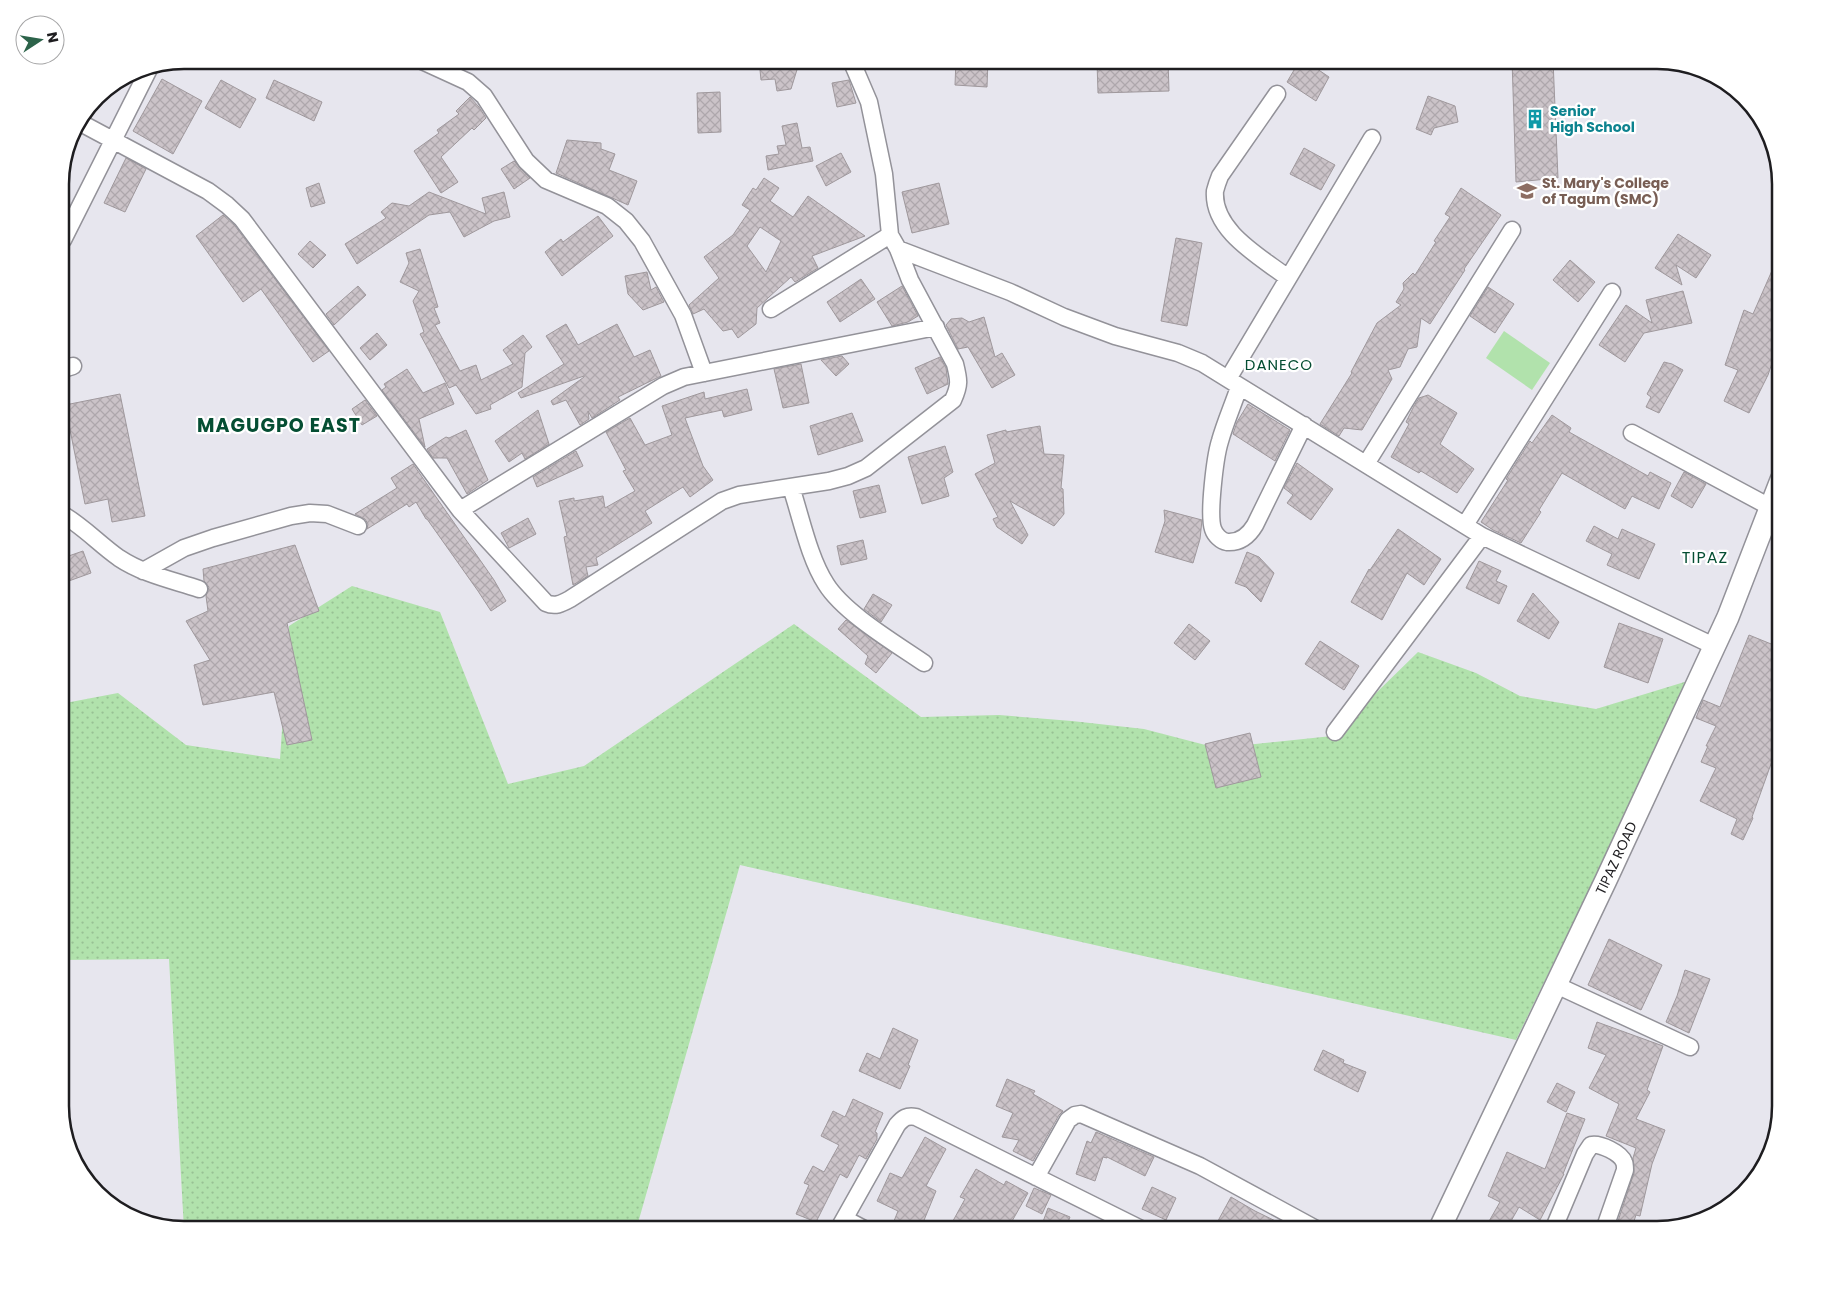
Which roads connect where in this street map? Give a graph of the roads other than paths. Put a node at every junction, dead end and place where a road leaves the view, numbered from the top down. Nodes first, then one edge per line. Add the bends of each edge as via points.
1 (440, 69) edge
2 (855, 69) edge
3 (146, 76) edge
4 (1276, 94) dead end
5 (85, 125) edge
6 (1372, 138) dead end
7 (113, 140) junction
8 (69, 228) edge
9 (1512, 230) dead end
10 (894, 242) junction
11 (1288, 278) junction
12 (1612, 292) dead end
13 (771, 309) dead end
14 (936, 327) junction
15 (704, 373) junction
16 (1233, 383) junction
17 (1304, 425) junction
18 (1632, 433) dead end
19 (1366, 464) junction
20 (791, 487) junction
21 (1772, 508) joint
22 (460, 510) junction
23 (69, 518) edge
24 (358, 526) dead end
25 (1466, 526) junction
26 (1482, 536) junction
27 (143, 571) junction
28 (199, 589) dead end
29 (1714, 646) junction
30 (924, 663) dead end
31 (1335, 732) dead end
32 (1556, 985) junction
33 (1690, 1047) dead end
34 (1036, 1177) junction
35 (843, 1221) edge
36 (1125, 1221) edge
37 (1301, 1221) edge
38 (1443, 1221) edge
39 (1556, 1221) edge
40 (1607, 1221) edge

1 - 15 street via 468,82 484,96 537,173 607,206 626,221 642,241 683,315
2 - 10 street via 869,102
3 - 7 street
4 - 11 street via 1220,176 1215,192 1224,225 1236,239
5 - 7 street
6 - 11 street
7 - 8 street
7 - 22 street via 208,191 242,219
9 - 19 street
10 - 13 street
10 - 14 street
10 - 16 street via 1064,317 1178,353 1202,363
11 - 16 street
12 - 25 street
14 - 15 street
14 - 20 street via 959,378 959,388 953,400 866,468 829,481
15 - 22 street via 663,386
16 - 17 street
16 - 17 street via 1219,443 1211,513 1213,529 1219,538 1226,542 1237,541 1248,535
17 - 19 street
18 - 21 street
19 - 25 street
20 - 22 street via 722,501 570,599 552,606
20 - 30 street via 815,563 826,585 845,607
21 - 29 street, TIPAZ ROAD
23 - 27 street
24 - 27 street via 327,514 291,516 184,548
25 - 26 street
26 - 29 street
26 - 31 street
27 - 28 street
29 - 32 street, TIPAZ ROAD
32 - 33 street
32 - 38 street, TIPAZ ROAD
34 - 35 street via 910,1115 897,1125
34 - 36 street
34 - 37 street via 1068,1120 1081,1114 1200,1166
39 - 40 street via 1585,1154 1591,1145 1596,1144 1621,1156 1624,1162 1625,1170

